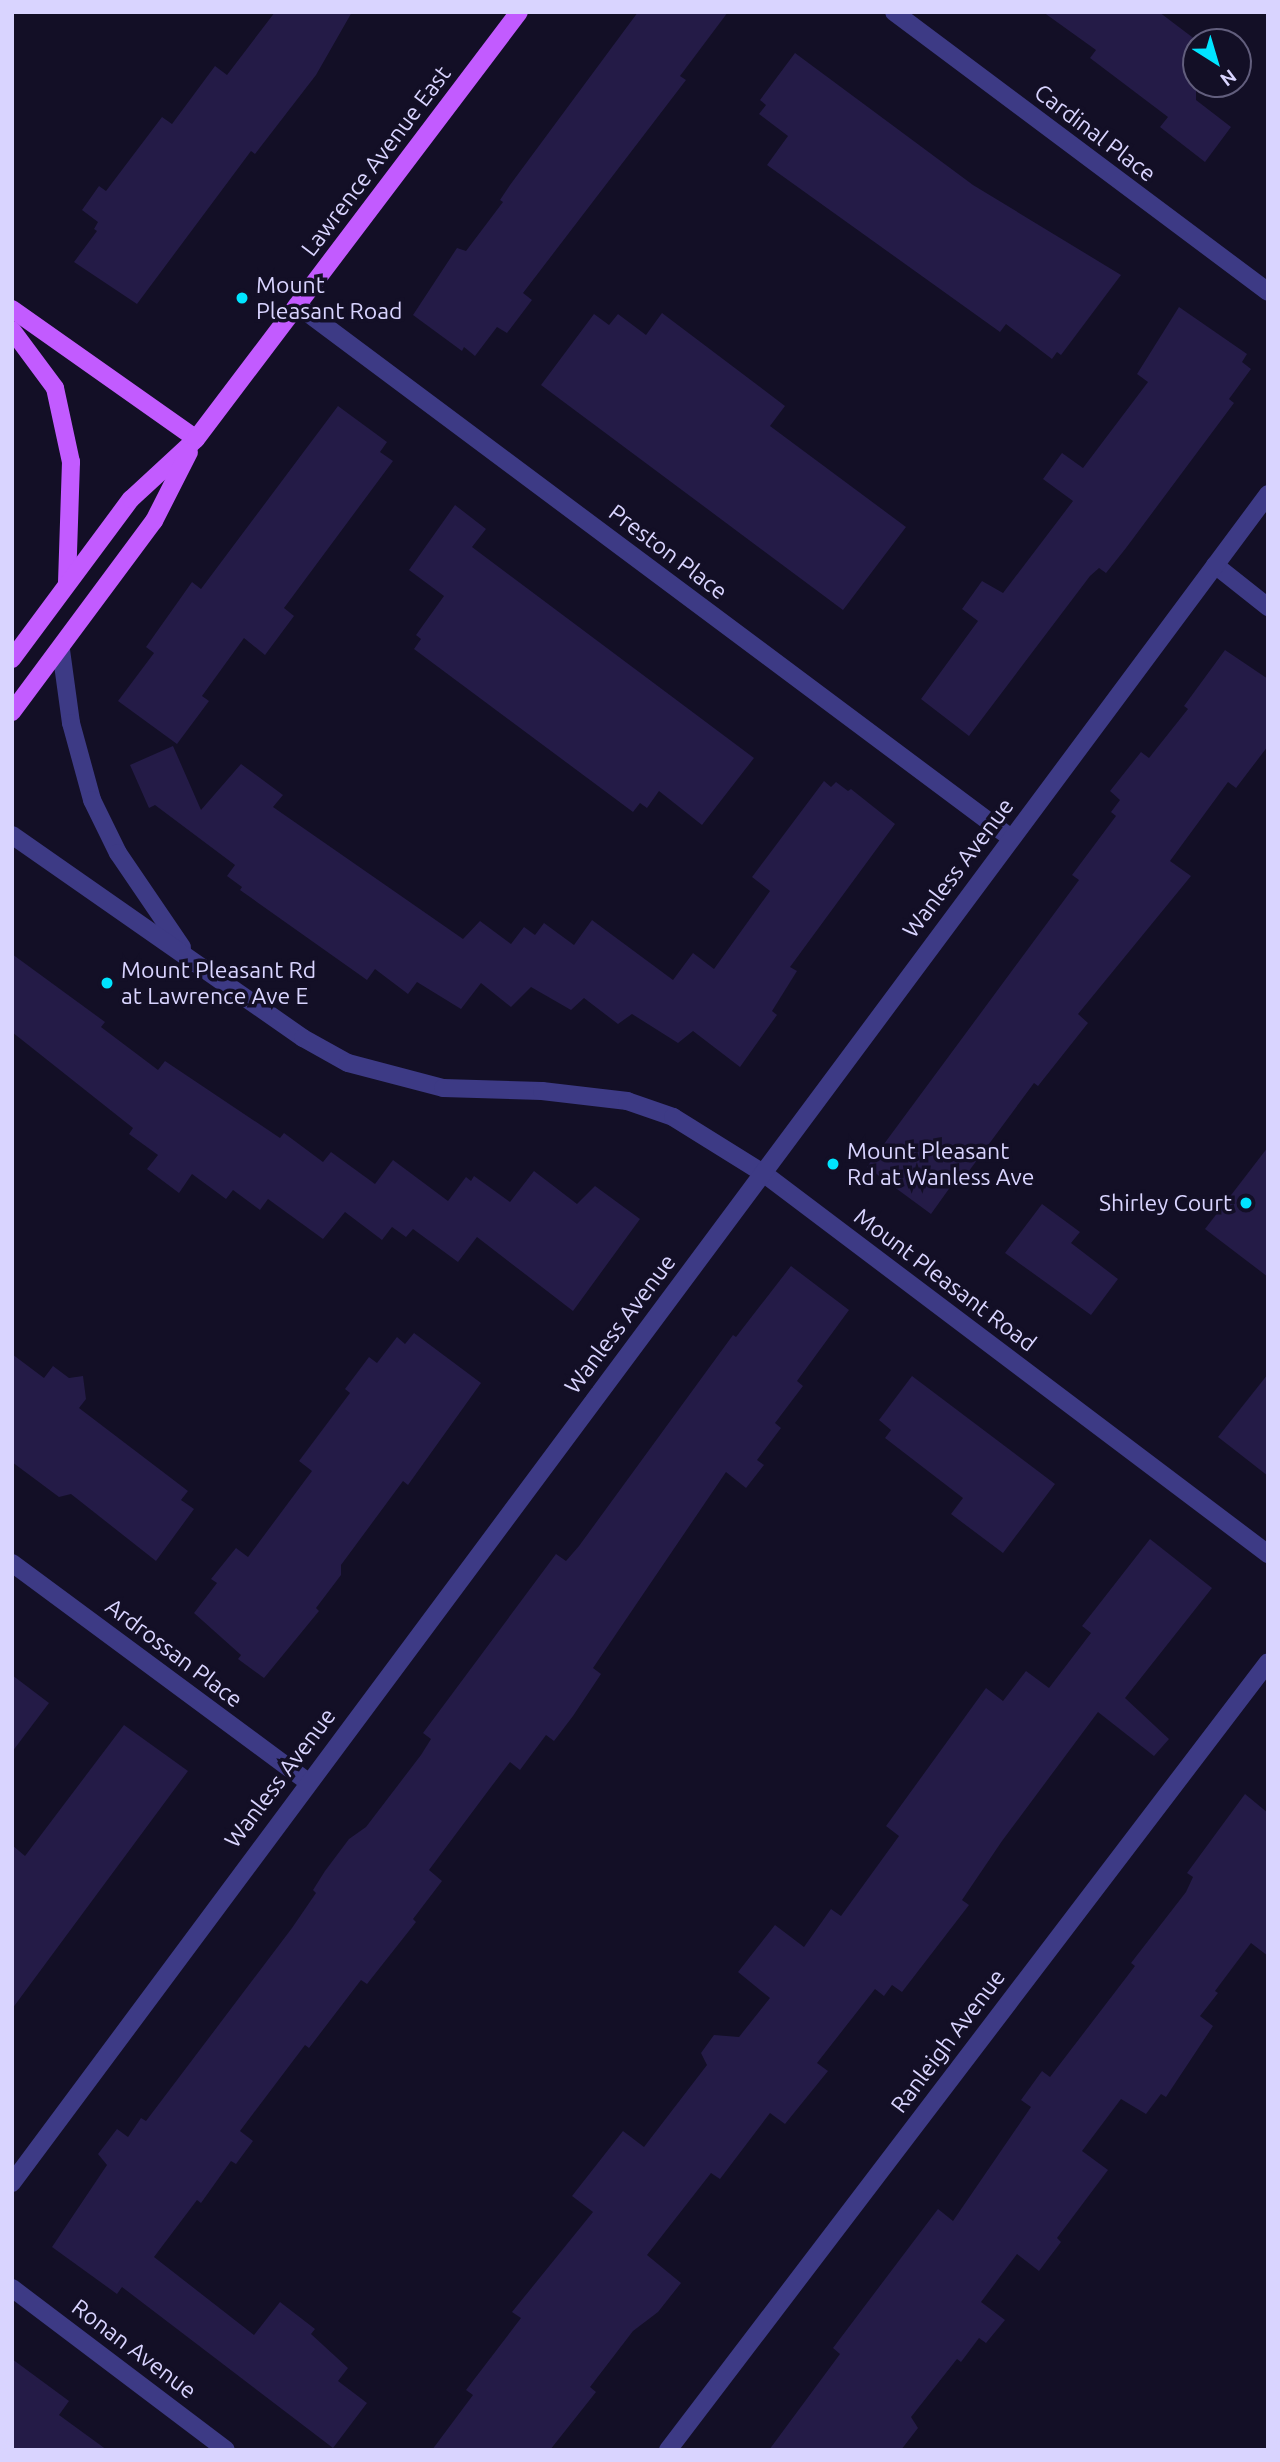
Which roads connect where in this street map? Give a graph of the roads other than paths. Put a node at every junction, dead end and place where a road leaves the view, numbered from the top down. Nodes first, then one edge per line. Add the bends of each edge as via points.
1 (519, 12) edge
2 (894, 12) edge
3 (1268, 292) edge
4 (297, 305) junction
5 (12, 309) edge
6 (12, 330) edge
7 (196, 439) junction
8 (1268, 494) edge
9 (1214, 565) junction
10 (67, 583) junction
11 (1268, 607) edge
12 (61, 650) junction
13 (12, 659) edge
14 (12, 712) edge
15 (12, 835) edge
16 (1011, 838) junction
17 (188, 956) junction
18 (763, 1173) junction
19 (1268, 1554) edge
20 (12, 1563) edge
21 (1268, 1662) edge
22 (307, 1781) junction
23 (12, 2183) edge
24 (12, 2287) edge
25 (226, 2450) edge
26 (668, 2450) edge

1 - 4 main road, Lawrence Avenue East
2 - 3 street, Cardinal Place
4 - 7 main road, Lawrence Avenue East
4 - 16 street, Preston Place
5 - 7 main road
6 - 10 main road via 55,388 61,413 71,462
7 - 10 main road, Lawrence Avenue East via 131,499
7 - 12 main road, Lawrence Avenue East via 155,521
8 - 9 street, Wanless Avenue
9 - 11 street
9 - 16 street, Wanless Avenue
10 - 13 main road, Lawrence Avenue East
12 - 14 main road, Lawrence Avenue East
12 - 17 street via 71,723 92,800 118,853
15 - 17 street, Mount Pleasant Road
16 - 18 street, Wanless Avenue
17 - 18 street, Mount Pleasant Road via 303,1038 348,1063 443,1088 542,1091 626,1101 673,1117
18 - 19 street, Mount Pleasant Road
18 - 22 street, Wanless Avenue
20 - 22 street, Ardrossan Place
21 - 26 street, Ranleigh Avenue
22 - 23 street, Wanless Avenue
24 - 25 street, Ronan Avenue

